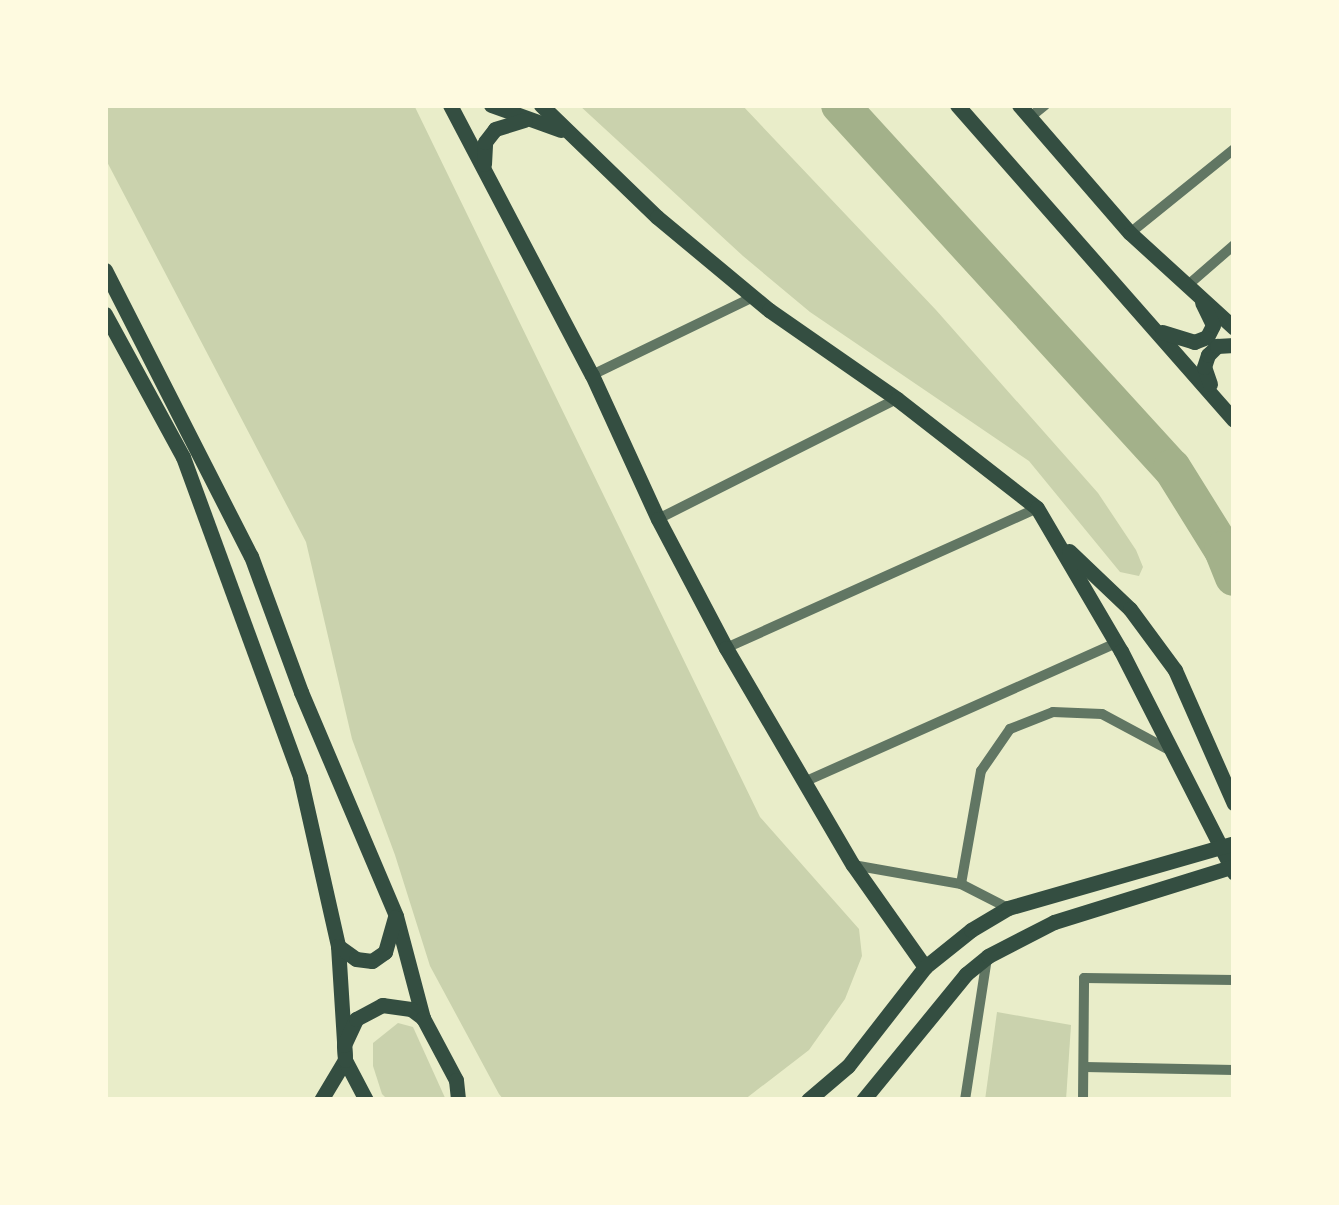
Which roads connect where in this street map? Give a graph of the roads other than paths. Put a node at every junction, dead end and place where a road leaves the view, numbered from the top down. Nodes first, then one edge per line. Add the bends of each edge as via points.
1 (450, 105) edge
2 (491, 105) edge
3 (957, 105) edge
4 (1045, 105) edge
5 (1024, 111) edge
6 (538, 112) edge
7 (1234, 149) edge
8 (484, 164) junction
9 (1130, 233) junction
10 (1234, 244) edge
11 (105, 270) edge
12 (1193, 289) junction
13 (753, 297) junction
14 (105, 314) edge
15 (1154, 328) junction
16 (1234, 328) edge
17 (1234, 344) edge
18 (592, 375) junction
19 (897, 399) junction
20 (1219, 402) junction
21 (1234, 420) edge
22 (1037, 508) junction
23 (658, 518) junction
24 (1056, 540) junction
25 (1116, 643) junction
26 (726, 648) junction
27 (1169, 750) junction
28 (804, 782) junction
29 (1234, 804) edge
30 (1234, 842) edge
31 (853, 865) junction
32 (1234, 870) edge
33 (961, 884) junction
34 (1008, 908) junction
35 (396, 916) junction
36 (338, 946) junction
37 (988, 956) junction
38 (924, 967) junction
39 (1234, 980) edge
40 (423, 1018) junction
41 (344, 1058) junction
42 (1085, 1066) junction
43 (1234, 1070) edge
44 (456, 1080) junction
45 (321, 1100) edge
46 (366, 1100) edge
47 (458, 1100) edge
48 (467, 1100) edge
49 (808, 1100) edge
50 (863, 1100) edge
51 (965, 1100) edge
52 (1082, 1100) edge

1 - 8 main road
2 - 6 main road
3 - 15 main road
4 - 5 street
5 - 9 main road
6 - 8 main road via 495,129 485,142
6 - 13 main road
7 - 9 street
8 - 18 main road
9 - 12 main road
10 - 12 street
11 - 35 main road via 250,556
12 - 15 main road via 1213,324 1207,336 1194,342
12 - 16 main road
13 - 18 street
13 - 19 main road
14 - 36 main road via 184,457 261,662 300,778
15 - 20 main road
17 - 20 main road via 1218,346 1204,367
18 - 23 main road
19 - 22 main road
19 - 23 street
20 - 21 main road
22 - 24 main road
22 - 26 street
23 - 26 main road
24 - 25 main road
24 - 29 main road via 1130,609 1174,670
25 - 27 main road
25 - 28 street
26 - 28 main road
27 - 32 main road
27 - 33 street via 1102,714 1053,712 1010,729 981,771
28 - 31 main road
30 - 34 main road
31 - 33 street
31 - 38 main road
32 - 37 main road via 1054,922
33 - 34 street
34 - 38 main road
35 - 36 main road via 385,952 372,961
35 - 40 main road
36 - 41 main road
37 - 50 main road
37 - 51 street
38 - 49 main road via 848,1066
39 - 42 street via 1084,978
40 - 41 main road via 397,1005 368,1010 348,1031
40 - 44 main road
41 - 45 main road
41 - 46 main road
42 - 43 street
42 - 52 street
44 - 47 main road
44 - 48 main road

